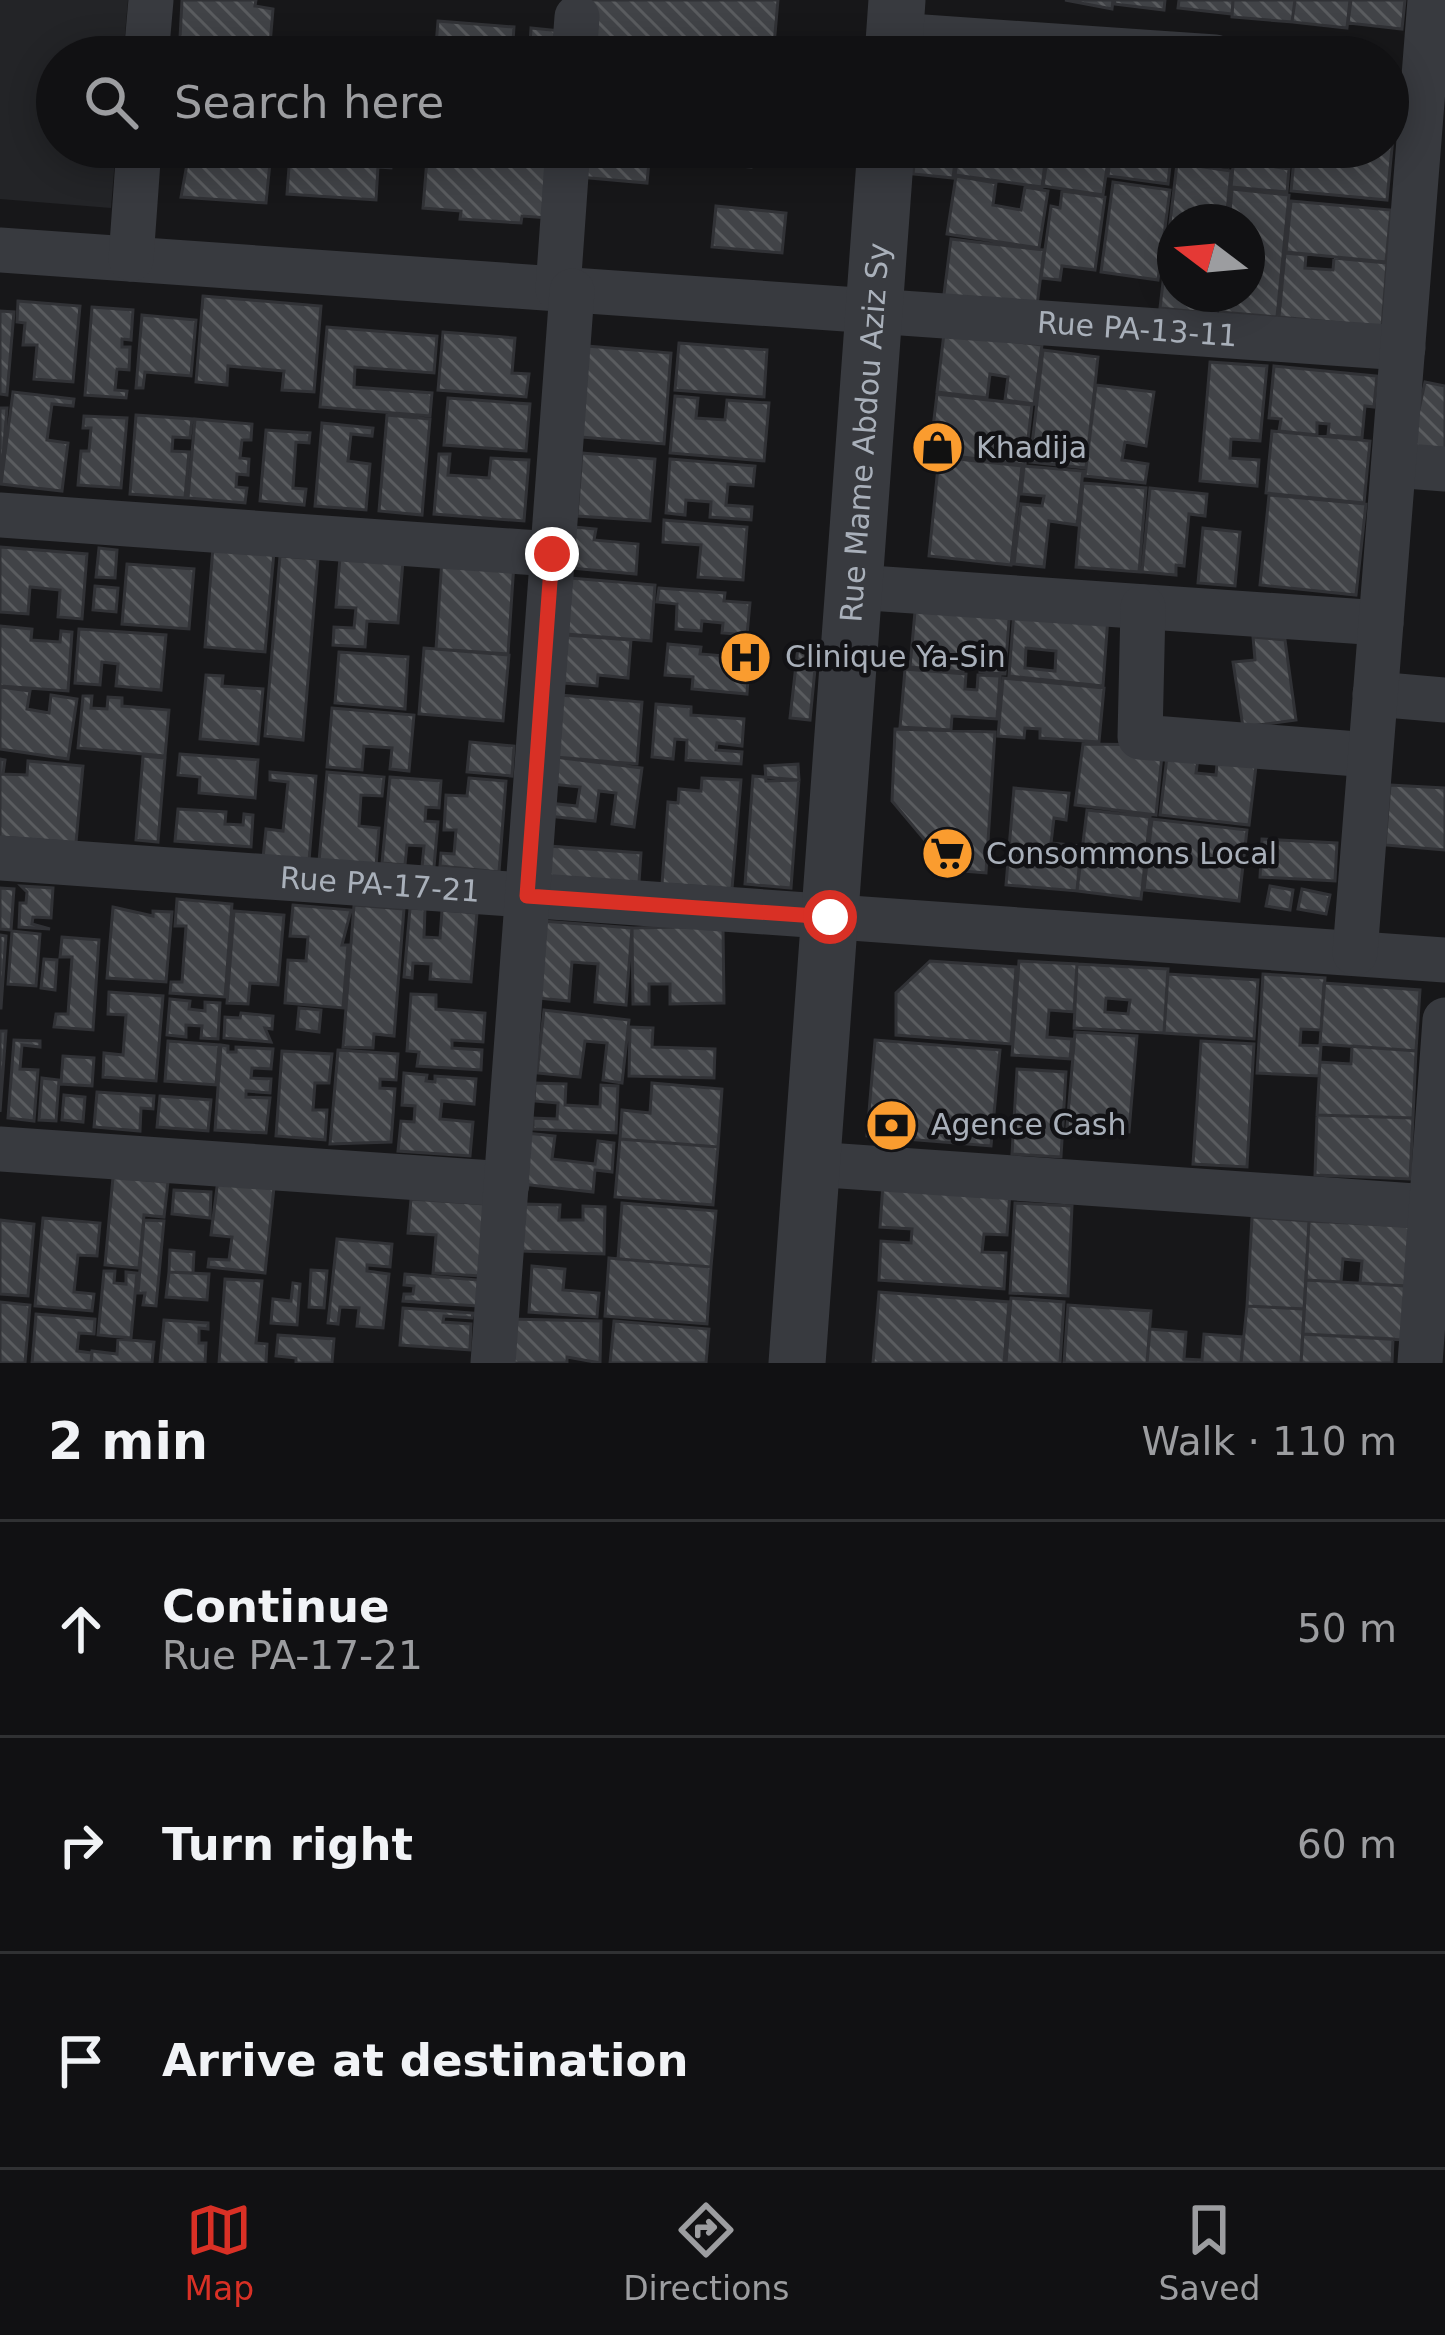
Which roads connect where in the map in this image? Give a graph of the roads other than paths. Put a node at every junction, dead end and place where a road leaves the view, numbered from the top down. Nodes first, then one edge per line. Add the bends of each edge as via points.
1 (151, 0) edge
2 (1430, 0) edge
3 (895, 31) edge
4 (148, 36) edge
5 (957, 36) edge
6 (1409, 61) edge
7 (137, 168) edge
8 (568, 168) edge
9 (884, 168) edge
10 (1405, 168) edge
11 (0, 250) edge
12 (130, 260) junction
13 (565, 290) junction
14 (874, 311) junction
15 (1403, 349) junction
16 (1394, 465) junction
17 (1445, 469) edge
18 (0, 515) edge
19 (552, 554) junction
20 (855, 587) junction
21 (1143, 607) junction
22 (1381, 623) junction
23 (1375, 694) junction
24 (1445, 700) edge
25 (1370, 754) junction
26 (0, 859) edge
27 (527, 896) junction
28 (830, 917) junction
29 (1354, 953) junction
30 (1445, 960) edge
31 (1445, 1020) edge
32 (0, 1149) edge
33 (812, 1164) junction
34 (507, 1184) junction
35 (1438, 1208) edge
36 (494, 1363) edge
37 (797, 1363) edge
38 (1420, 1363) edge

1 - 4 street
2 - 6 street
3 - 5 street
7 - 12 street
8 - 13 street
9 - 14 street, Rue Mame Abdou Aziz Sy
10 - 15 street
11 - 12 street, Rue PA-13-11
12 - 13 street, Rue PA-13-11
13 - 14 street, Rue PA-13-11
13 - 19 street
14 - 15 street, Rue PA-13-11
14 - 20 street, Rue Mame Abdou Aziz Sy
15 - 16 street
16 - 17 street
16 - 22 street
18 - 19 street
19 - 27 street
20 - 21 street
20 - 28 street, Rue Mame Abdou Aziz Sy
21 - 22 street
21 - 25 street via 1140,737
22 - 23 street
23 - 24 street
23 - 25 street
25 - 29 street
26 - 27 street, Rue PA-17-21
27 - 28 street, Rue PA-17-21
27 - 34 street
28 - 29 street, Rue PA-17-21
28 - 33 street, Rue Mame Abdou Aziz Sy
29 - 30 street, Rue PA-17-21
31 - 35 street
32 - 34 street
33 - 35 street
33 - 37 street, Rue Mame Abdou Aziz Sy
34 - 36 street
35 - 38 street

